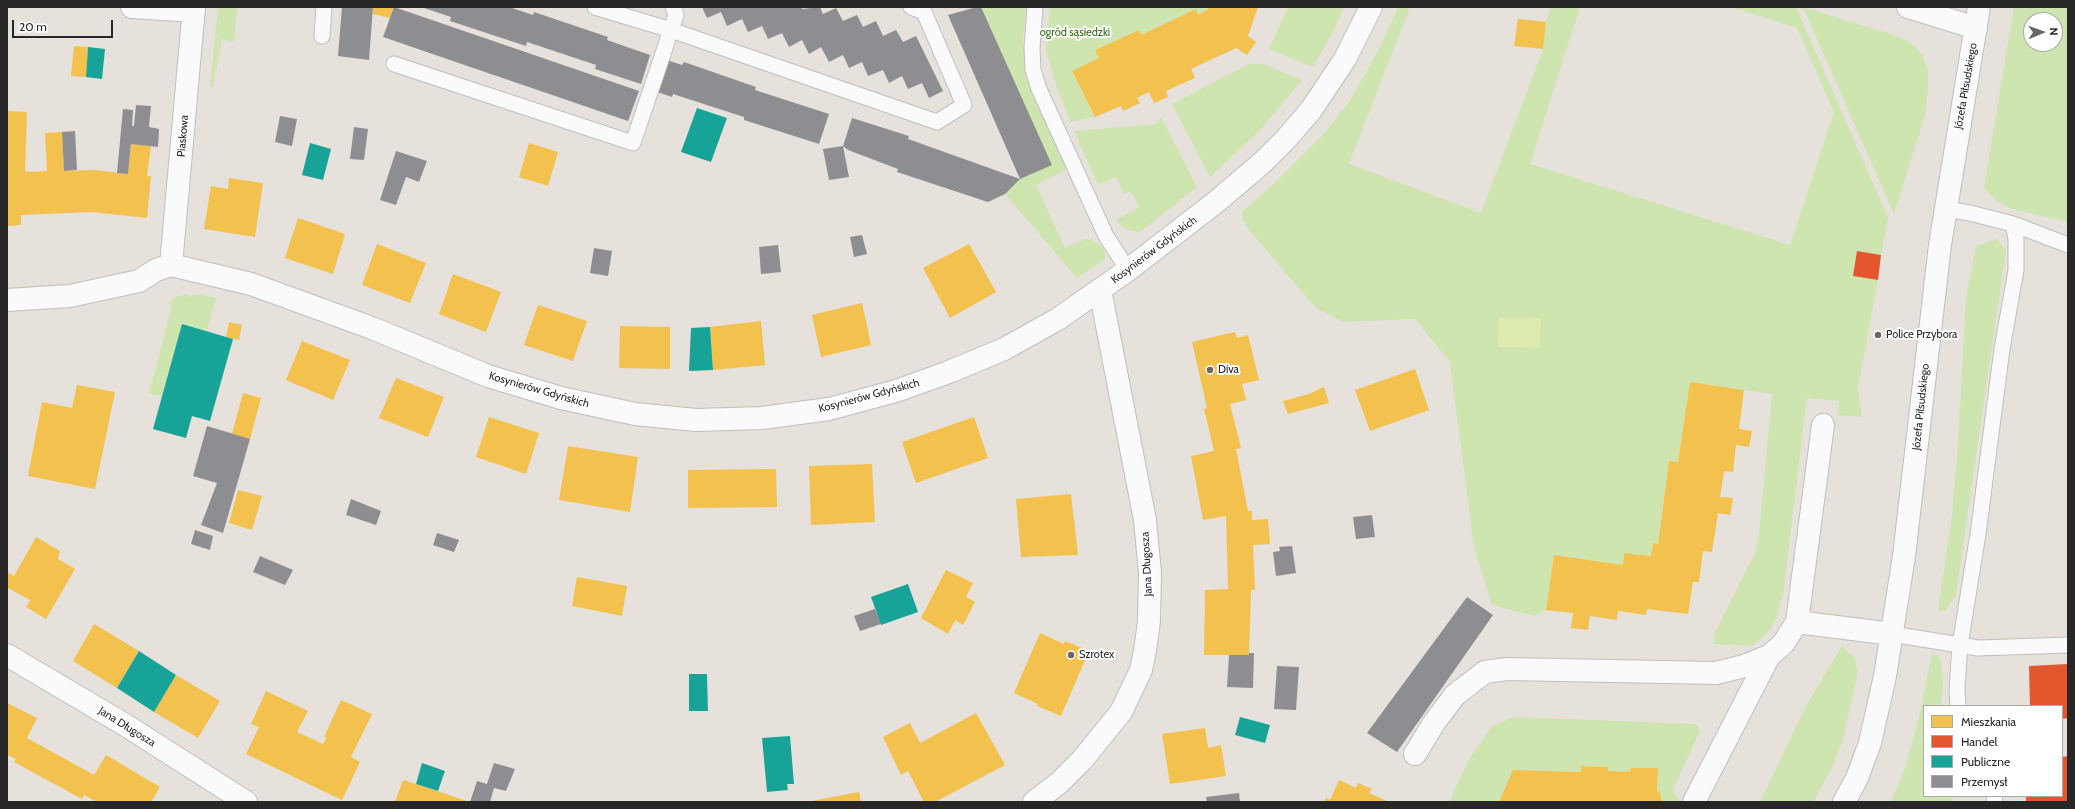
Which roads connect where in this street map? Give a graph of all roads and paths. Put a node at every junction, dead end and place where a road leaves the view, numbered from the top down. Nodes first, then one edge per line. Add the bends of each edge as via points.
1 (132, 7) edge
2 (324, 7) edge
3 (595, 7) edge
4 (673, 7) edge
5 (911, 7) edge
6 (1035, 7) edge
7 (1371, 7) edge
8 (1908, 7) edge
9 (1979, 7) edge
10 (194, 9) edge
11 (620, 11) edge
12 (1976, 28) junction
13 (671, 30) junction
14 (322, 36) dead end
15 (394, 64) dead end
16 (1945, 209) junction
17 (2013, 224) junction
18 (2068, 246) edge
19 (171, 265) junction
20 (1128, 270) junction
21 (1100, 290) junction
22 (7, 300) edge
23 (1823, 425) dead end
24 (1798, 622) junction
25 (1892, 634) junction
26 (1960, 645) junction
27 (2068, 645) edge
28 (7, 655) edge
29 (1769, 656) junction
30 (1958, 705) edge
31 (1415, 754) dead end
32 (246, 802) edge
33 (1034, 802) edge
34 (1694, 802) edge
35 (1844, 802) edge

1 - 10 street
2 - 14 lane
3 - 11 lane
4 - 13 lane via 676,15
5 - 13 lane via 924,12 964,105 937,122
6 - 20 lane via 1033,70 1039,89 1106,236
7 - 20 street, Kosynierów Gdyńskich via 1346,59 1311,110 1286,139 1216,202
8 - 12 street
9 - 12 street, Józefa Piłsudskiego
10 - 19 street, Piaskowa
11 - 13 lane
12 - 16 street, Józefa Piłsudskiego
13 - 15 lane via 633,143
16 - 17 lane
16 - 25 street, Józefa Piłsudskiego via 1932,301 1904,556
17 - 18 lane
17 - 26 lane via 2016,270 2002,349 1978,534
19 - 21 street, Kosynierów Gdyńskich via 256,286 372,328 488,376 561,398 635,414 696,420 762,418 829,409 896,391 1004,349 1058,319
19 - 22 street via 156,270 139,281 70,296
20 - 21 street, Kosynierów Gdyńskich
21 - 33 street, Jana Długosza via 1145,520 1150,573 1150,621 1146,651 1140,670 1121,712 1082,760 1059,783
23 - 24 street
24 - 25 street
24 - 29 street via 1783,644
25 - 26 lane
25 - 35 street, Józefa Piłsudskiego via 1875,727 1864,762
26 - 27 lane via 1990,648
26 - 30 lane
28 - 32 street, Jana Długosza via 127,726
29 - 31 street via 1716,673 1507,669 1485,672 1455,695
29 - 34 street

